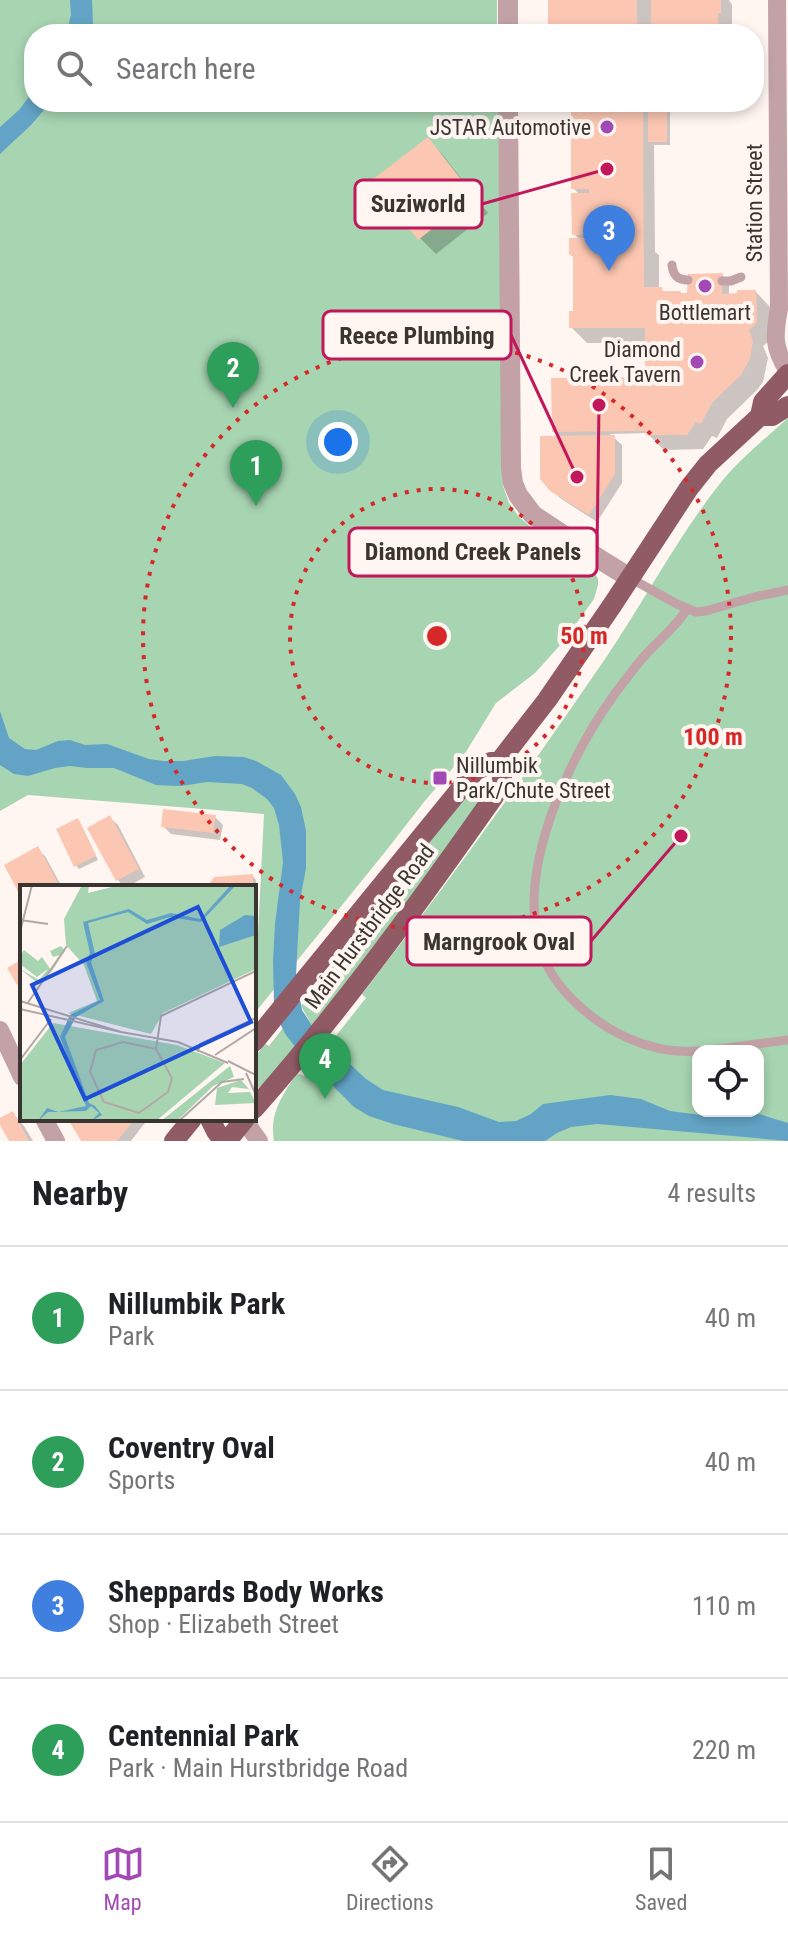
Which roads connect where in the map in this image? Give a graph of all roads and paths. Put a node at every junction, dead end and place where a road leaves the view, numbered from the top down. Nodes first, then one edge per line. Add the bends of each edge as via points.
1 (508, 0) edge
2 (777, 0) edge
3 (508, 24) edge
4 (782, 80) edge
5 (508, 112) edge
6 (672, 265) dead end
7 (741, 277) dead end
8 (688, 280) dead end
9 (722, 281) dead end
10 (779, 309) junction
11 (788, 334) edge
12 (788, 372) edge
13 (788, 406) edge
14 (760, 416) junction
15 (630, 578) junction
16 (788, 590) edge
17 (687, 609) junction
18 (499, 762) junction
19 (0, 1030) edge
20 (256, 1040) edge
21 (788, 1040) edge
22 (748, 1045) edge
23 (692, 1051) edge
24 (20, 1073) edge
25 (256, 1106) edge
26 (45, 1121) edge
27 (190, 1121) edge
28 (211, 1121) edge
29 (242, 1121) edge
30 (248, 1121) edge
31 (56, 1141) edge
32 (174, 1141) edge
33 (225, 1141) edge
34 (259, 1141) edge

1 - 3 street
2 - 4 street, Station Street
4 - 10 street, Station Street
5 - 15 street via 513,483 533,515
6 - 8 lane via 678,279
7 - 9 lane
10 - 11 street, Station Street
10 - 12 street, Station Street via 776,347
12 - 14 main road, Main Hurstbridge Road via 763,402
13 - 14 main road, Main Hurstbridge Road via 772,416
14 - 15 main road, Main Hurstbridge Road via 698,476
15 - 17 lane
15 - 18 main road, Main Hurstbridge Road
16 - 17 lane via 706,611
17 - 23 lane via 616,693 564,778 544,841 534,906 546,963 582,1009 620,1034 667,1050
18 - 20 main road, Main Hurstbridge Road via 475,771
18 - 25 main road, Main Hurstbridge Road via 499,788 355,989
19 - 24 street
21 - 22 lane
26 - 31 street
27 - 32 main road
28 - 33 main road
29 - 33 main road, Main Hurstbridge Road
30 - 34 street

